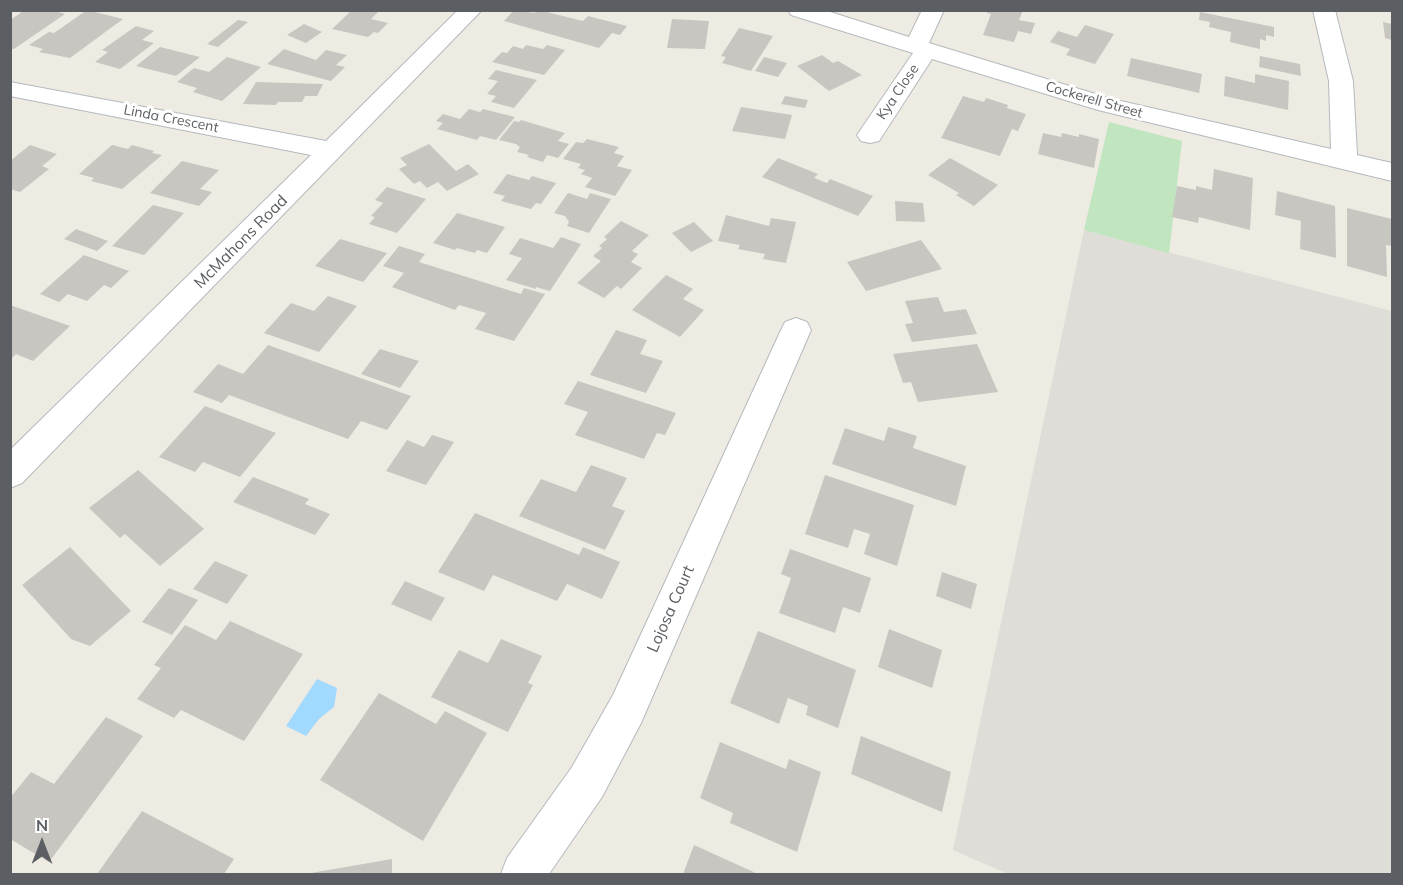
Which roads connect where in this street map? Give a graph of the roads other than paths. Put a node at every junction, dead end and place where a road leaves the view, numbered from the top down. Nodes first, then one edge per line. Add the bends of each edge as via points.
1 (471, 10) edge
2 (799, 10) edge
3 (933, 10) edge
4 (1324, 10) edge
5 (921, 48) junction
6 (10, 89) edge
7 (870, 135) dead end
8 (331, 150) junction
9 (1344, 161) junction
10 (1392, 172) edge
11 (796, 330) dead end
12 (10, 473) edge
13 (523, 874) edge

1 - 8 street, McMahons Road
2 - 5 street, Cockerell Street
3 - 5 street, Kya Close
4 - 9 street via 1341,81
5 - 7 street, Kya Close
5 - 9 street, Cockerell Street via 1107,105
6 - 8 street, Linda Crescent
8 - 12 street, McMahons Road
9 - 10 street, Cockerell Street
11 - 13 street, Lojosa Court via 627,709 587,782

